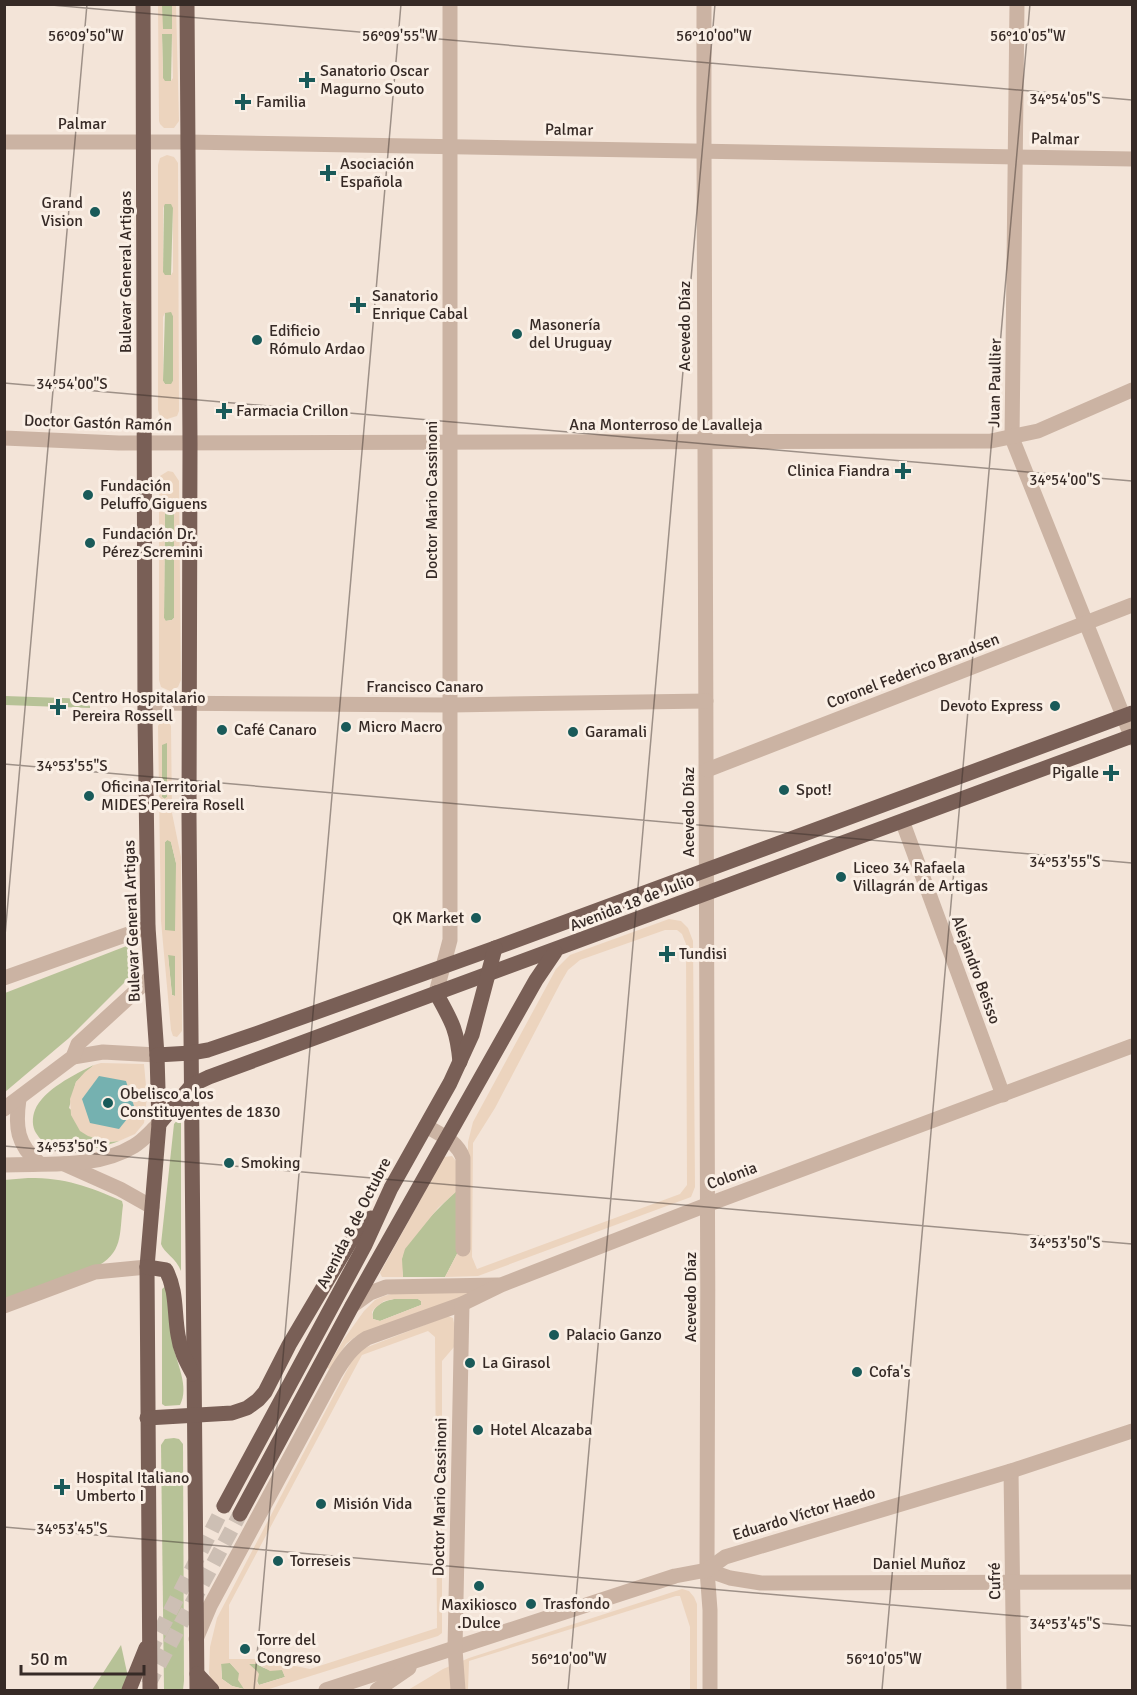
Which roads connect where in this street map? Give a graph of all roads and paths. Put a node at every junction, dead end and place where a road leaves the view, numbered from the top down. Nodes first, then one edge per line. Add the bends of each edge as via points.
1 (143, 4) edge
2 (187, 4) edge
3 (450, 4) edge
4 (704, 4) edge
5 (1017, 4) edge
6 (143, 141) junction
7 (4, 142) edge
8 (188, 142) junction
9 (450, 146) junction
10 (704, 150) junction
11 (1016, 157) junction
12 (1132, 159) edge
13 (1132, 390) edge
14 (4, 438) edge
15 (1012, 438) junction
16 (145, 443) junction
17 (190, 443) junction
18 (450, 443) junction
19 (703, 443) junction
20 (1132, 605) edge
21 (1086, 624) junction
22 (706, 701) junction
23 (145, 703) junction
24 (190, 704) junction
25 (451, 705) junction
26 (1128, 715) edge
27 (1132, 737) edge
28 (707, 770) junction
29 (903, 823) junction
30 (707, 869) junction
31 (707, 893) junction
32 (148, 927) junction
33 (495, 948) junction
34 (555, 952) junction
35 (444, 966) junction
36 (488, 975) junction
37 (4, 978) edge
38 (150, 978) junction
39 (436, 993) junction
40 (1132, 1046) edge
41 (191, 1053) junction
42 (157, 1055) junction
43 (73, 1057) junction
44 (460, 1062) junction
45 (192, 1085) junction
46 (1003, 1095) junction
47 (20, 1099) junction
48 (4, 1109) edge
49 (159, 1124) junction
50 (426, 1126) junction
51 (447, 1138) junction
52 (39, 1163) junction
53 (4, 1164) edge
54 (64, 1164) junction
55 (709, 1204) junction
56 (152, 1207) junction
57 (380, 1208) junction
58 (463, 1250) dead end
59 (147, 1267) junction
60 (501, 1285) junction
61 (462, 1304) junction
62 (4, 1306) edge
63 (352, 1306) junction
64 (194, 1376) junction
65 (195, 1415) junction
66 (147, 1418) junction
67 (1132, 1431) edge
68 (1011, 1471) junction
69 (224, 1506) tunnel mouth
70 (240, 1514) tunnel mouth
71 (707, 1570) junction
72 (1012, 1582) junction
73 (1132, 1582) edge
74 (196, 1639) junction
75 (148, 1642) junction
76 (455, 1648) junction
77 (421, 1660) junction
78 (197, 1674) junction
79 (129, 1690) edge
80 (150, 1690) edge
81 (197, 1690) edge
82 (212, 1690) edge
83 (326, 1690) edge
84 (377, 1690) edge
85 (458, 1690) edge
86 (710, 1690) edge
87 (1014, 1690) edge

1 - 6 main road, Bulevar General Artigas
2 - 8 main road
3 - 9 street, Doctor Mario Cassinoni
4 - 10 street, Acevedo Díaz
5 - 11 street, Juan Paullier
6 - 7 street, Palmar
6 - 8 street, Palmar
6 - 16 main road, Bulevar General Artigas
8 - 9 street, Palmar
8 - 17 main road
9 - 10 street, Palmar
9 - 18 street, Doctor Mario Cassinoni
10 - 11 street, Palmar
10 - 19 street, Acevedo Díaz
11 - 12 street, Palmar
11 - 15 street, Juan Paullier
13 - 15 street, Ana Monterroso de Lavalleja via 1038,431
14 - 16 street, Doctor Gastón Ramón
15 - 19 street, Ana Monterroso de Lavalleja
15 - 21 street, Juan Paullier
16 - 17 street, Doctor Gastón Ramón
16 - 23 main road, Bulevar General Artigas
17 - 18 street, Ana Monterroso de Lavalleja
17 - 24 main road
18 - 19 street, Ana Monterroso de Lavalleja
18 - 25 street, Doctor Mario Cassinoni
19 - 22 street, Acevedo Díaz
20 - 21 street, Coronel Federico Brandsen
21 - 26 street, Juan Paullier
21 - 28 street, Coronel Federico Brandsen
22 - 25 street, Francisco Canaro
22 - 28 street, Acevedo Díaz
23 - 24 street, Francisco Canaro
23 - 32 main road, Bulevar General Artigas
24 - 25 street, Francisco Canaro
24 - 41 main road
25 - 35 street, Doctor Mario Cassinoni via 450,940
26 - 27 street, Juan Paullier
26 - 30 main road, Avenida 18 de Julio
27 - 29 main road, Avenida 18 de Julio
28 - 30 street, Acevedo Díaz
29 - 31 main road, Avenida 18 de Julio
29 - 46 street, Alejandro Beisso
30 - 31 street, Acevedo Díaz
30 - 33 main road, Avenida 18 de Julio
31 - 34 main road, Avenida 18 de Julio
31 - 55 street, Acevedo Díaz
32 - 37 street
32 - 38 main road, Bulevar General Artigas
33 - 35 main road, Avenida 18 de Julio
33 - 36 main road, Avenida 8 de Octubre
34 - 36 main road, Avenida 18 de Julio
34 - 51 main road
35 - 39 street, Doctor Mario Cassinoni
35 - 41 main road, Avenida 18 de Julio
36 - 39 main road, Avenida 18 de Julio
36 - 44 main road, Avenida 8 de Octubre via 472,1035
38 - 42 main road, Bulevar General Artigas
38 - 43 street via 78,1044
39 - 44 main road via 457,1035
39 - 45 main road, Avenida 18 de Julio
40 - 46 street, Colonia
41 - 42 main road, Avenida 18 de Julio
41 - 45 main road
42 - 43 street via 103,1052
42 - 49 main road, Bulevar General Artigas
43 - 47 street
44 - 50 main road, Avenida 8 de Octubre
45 - 49 main road, Avenida 18 de Julio
45 - 64 main road
46 - 55 street, Colonia
47 - 48 street
47 - 52 street via 17,1121 23,1148
49 - 54 street via 124,1151
49 - 56 main road, Bulevar General Artigas
50 - 51 street
50 - 57 main road, Avenida 8 de Octubre
51 - 58 street via 460,1149 463,1158
51 - 63 main road
52 - 53 street
52 - 54 street
54 - 56 street
55 - 60 street, Colonia
55 - 71 street, Acevedo Díaz
56 - 59 main road, Bulevar General Artigas
57 - 65 main road via 350,1242 258,1400 232,1413
57 - 69 main road, Avenida 8 de Octubre via 365,1245
59 - 62 street via 95,1272
59 - 64 main road via 166,1270 172,1282 177,1334 182,1355
59 - 66 main road, Bulevar General Artigas
60 - 61 street, Colonia
60 - 63 street via 386,1287
61 - 74 street, Colonia via 367,1338 349,1352
61 - 76 street, Doctor Mario Cassinoni
63 - 70 main road
64 - 65 main road
65 - 66 main road
65 - 74 main road
66 - 75 main road, Bulevar General Artigas
67 - 68 street, Eduardo Víctor Haedo
68 - 71 street, Eduardo Víctor Haedo via 725,1557
68 - 72 street, Cufré
71 - 72 street, Daniel Muñoz via 761,1583
71 - 76 street, Eduardo Víctor Haedo via 675,1576
71 - 86 street, Acevedo Díaz
72 - 73 street, Daniel Muñoz
72 - 87 street, Cufré
74 - 78 main road
75 - 79 main road
75 - 80 main road, Bulevar General Artigas
76 - 77 street, Eduardo Víctor Haedo
76 - 85 street, Doctor Mario Cassinoni
77 - 83 street, Eduardo Víctor Haedo
77 - 84 street, Eduardo Víctor Haedo
78 - 81 main road
78 - 82 main road

